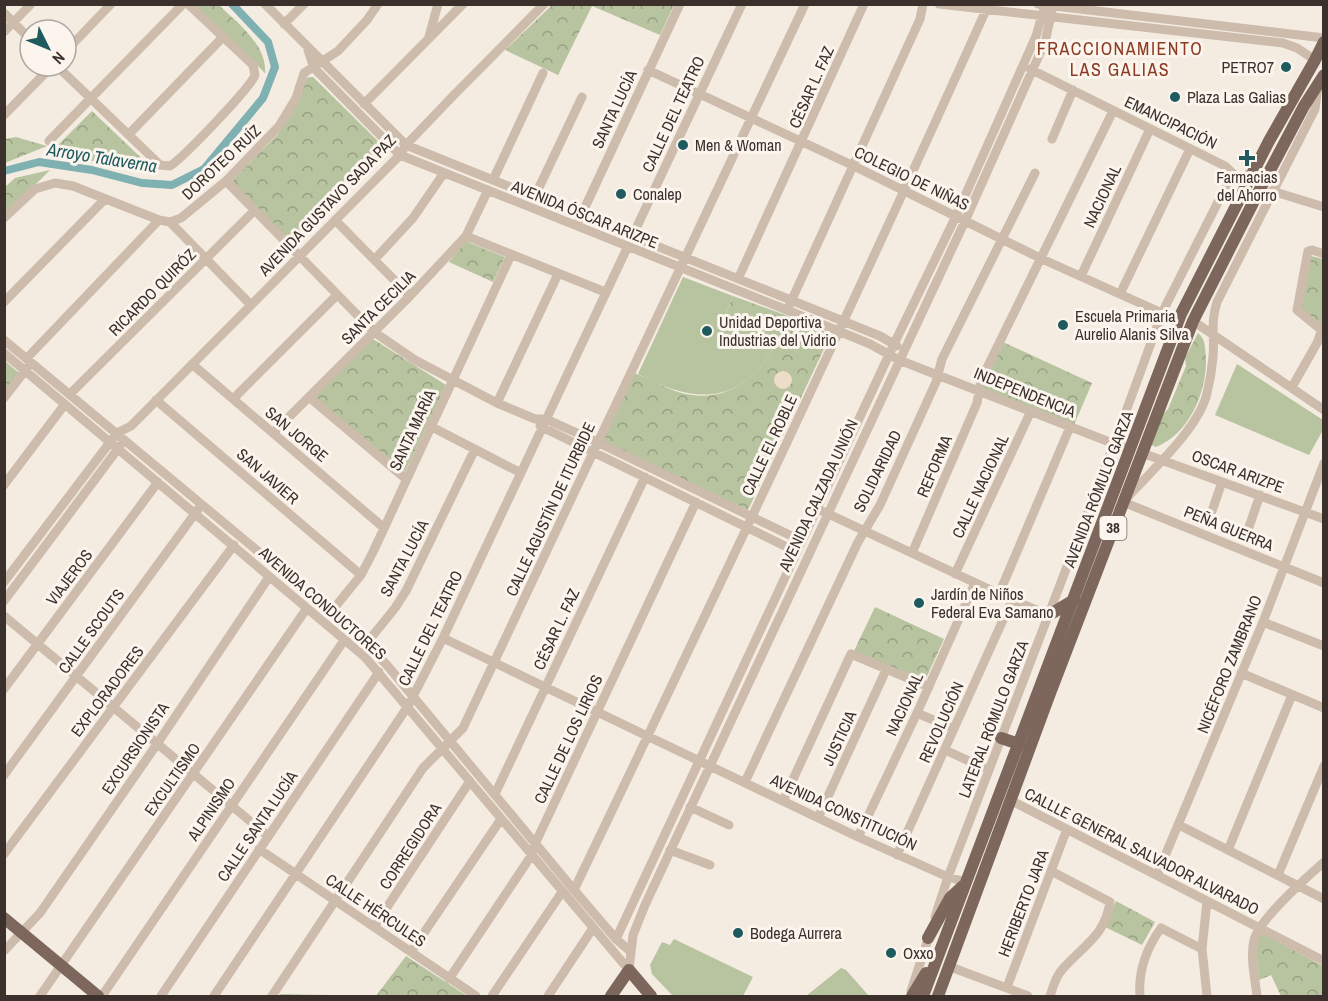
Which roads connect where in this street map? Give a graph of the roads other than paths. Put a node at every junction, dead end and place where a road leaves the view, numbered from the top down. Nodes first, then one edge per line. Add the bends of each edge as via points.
1 (31, 4) edge
2 (111, 4) edge
3 (183, 4) edge
4 (188, 4) edge
5 (265, 4) edge
6 (304, 4) edge
7 (378, 4) edge
8 (438, 4) edge
9 (463, 4) edge
10 (544, 4) edge
11 (680, 4) edge
12 (742, 4) edge
13 (805, 4) edge
14 (864, 4) edge
15 (923, 4) edge
16 (939, 4) edge
17 (1038, 4) edge
18 (1049, 6) edge
19 (1070, 6) edge
20 (986, 10) junction
21 (4, 13) edge
22 (1048, 17) junction
23 (14, 22) junction
24 (284, 24) junction
25 (18, 26) edge
26 (4, 32) edge
27 (223, 37) junction
28 (78, 38) edge
29 (428, 39) junction
30 (1323, 40) edge
31 (308, 50) junction
32 (1315, 60) junction
33 (324, 62) junction
34 (1022, 66) junction
35 (314, 68) junction
36 (648, 70) junction
37 (1034, 70) junction
38 (543, 73) dead end
39 (40, 78) edge
40 (70, 78) edge
41 (1321, 79) edge
42 (1073, 90) junction
43 (700, 93) junction
44 (582, 97) dead end
45 (92, 99) junction
46 (364, 104) junction
47 (1113, 111) junction
48 (4, 115) edge
49 (751, 118) junction
50 (1150, 129) junction
51 (129, 135) junction
52 (1052, 139) dead end
53 (49, 141) dead end
54 (802, 143) junction
55 (406, 145) junction
56 (1190, 148) junction
57 (400, 155) junction
58 (854, 166) junction
59 (1254, 171) junction
60 (444, 173) junction
61 (1035, 173) dead end
62 (1238, 178) junction
63 (493, 180) junction
64 (226, 182) junction
65 (488, 190) junction
66 (905, 191) junction
67 (1272, 191) junction
68 (534, 198) junction
69 (105, 199) junction
70 (1323, 207) edge
71 (254, 211) junction
72 (580, 216) junction
73 (956, 216) junction
74 (4, 219) edge
75 (159, 220) junction
76 (335, 220) junction
77 (965, 221) junction
78 (170, 222) junction
79 (576, 226) junction
80 (466, 236) junction
81 (1001, 238) junction
82 (630, 242) junction
83 (1323, 254) edge
84 (511, 255) junction
85 (300, 257) junction
86 (686, 258) junction
87 (375, 259) junction
88 (1042, 259) junction
89 (205, 260) junction
90 (681, 269) junction
91 (558, 274) junction
92 (1081, 276) junction
93 (738, 279) junction
94 (605, 292) junction
95 (1120, 294) junction
96 (337, 295) junction
97 (411, 296) junction
98 (792, 301) junction
99 (4, 302) edge
100 (251, 305) junction
101 (787, 310) junction
102 (1162, 313) junction
103 (1193, 321) junction
104 (843, 322) junction
105 (1323, 329) edge
106 (374, 332) junction
107 (838, 332) junction
108 (1213, 332) junction
109 (4, 340) edge
110 (894, 344) junction
111 (4, 354) edge
112 (890, 354) junction
113 (904, 358) junction
114 (30, 360) junction
115 (192, 364) junction
116 (25, 371) junction
117 (939, 374) junction
118 (453, 381) junction
119 (1292, 387) junction
120 (979, 390) junction
121 (70, 394) junction
122 (309, 397) junction
123 (4, 398) edge
124 (233, 399) junction
125 (156, 400) junction
126 (497, 403) junction
127 (65, 404) junction
128 (1323, 410) edge
129 (1031, 411) junction
130 (544, 424) junction
131 (131, 426) junction
132 (430, 426) junction
133 (1070, 427) junction
134 (117, 433) junction
135 (273, 433) junction
136 (125, 440) junction
137 (109, 442) junction
138 (597, 442) junction
139 (1114, 444) junction
140 (118, 449) junction
141 (475, 449) junction
142 (593, 452) junction
143 (1136, 452) junction
144 (1162, 460) junction
145 (1323, 463) edge
146 (521, 473) junction
147 (645, 477) junction
148 (406, 478) junction
149 (158, 482) junction
150 (1222, 482) junction
151 (4, 485) edge
152 (1260, 495) junction
153 (696, 502) junction
154 (1123, 502) junction
155 (202, 505) junction
156 (1212, 511) dead end
157 (1305, 511) junction
158 (196, 513) junction
159 (815, 513) junction
160 (752, 517) junction
161 (825, 518) junction
162 (1323, 519) edge
163 (383, 527) junction
164 (748, 527) junction
165 (1249, 527) dead end
166 (864, 530) junction
167 (802, 541) junction
168 (234, 545) junction
169 (797, 552) junction
170 (912, 553) junction
171 (1284, 567) junction
172 (955, 574) junction
173 (361, 575) junction
174 (269, 577) junction
175 (4, 582) edge
176 (975, 583) junction
177 (1323, 583) edge
178 (999, 594) junction
179 (1012, 600) junction
180 (1074, 600) junction
181 (4, 601) edge
182 (307, 608) junction
183 (331, 612) junction
184 (1049, 615) junction
185 (4, 616) edge
186 (1263, 621) junction
187 (443, 638) junction
188 (345, 639) junction
189 (755, 641) junction
190 (38, 644) junction
191 (366, 644) junction
192 (765, 646) junction
193 (1323, 646) edge
194 (494, 662) junction
195 (886, 670) junction
196 (380, 672) junction
197 (1241, 674) junction
198 (77, 676) junction
199 (546, 687) junction
200 (928, 687) junction
201 (4, 689) edge
202 (1292, 694) junction
203 (414, 696) junction
204 (408, 706) junction
205 (114, 708) junction
206 (1323, 708) edge
207 (597, 711) junction
208 (917, 713) junction
209 (954, 729) junction
210 (648, 735) junction
211 (1001, 738) junction
212 (450, 741) junction
213 (157, 744) junction
214 (1019, 744) junction
215 (442, 748) junction
216 (945, 750) junction
217 (700, 761) junction
218 (710, 766) junction
219 (1323, 766) edge
220 (989, 770) junction
221 (4, 775) edge
222 (193, 775) junction
223 (471, 781) junction
224 (745, 782) junction
225 (495, 794) junction
226 (1010, 800) junction
227 (783, 801) junction
228 (231, 807) junction
229 (690, 807) junction
230 (818, 818) junction
231 (501, 819) junction
232 (729, 825) dead end
233 (1179, 825) junction
234 (1067, 829) junction
235 (268, 836) junction
236 (858, 837) junction
237 (535, 844) junction
238 (259, 849) junction
239 (670, 850) junction
240 (1228, 850) junction
241 (4, 854) edge
242 (531, 855) junction
243 (897, 855) junction
244 (1323, 862) edge
245 (710, 865) dead end
246 (1051, 871) junction
247 (297, 873) junction
248 (1157, 874) junction
249 (1278, 875) junction
250 (948, 878) junction
251 (966, 882) junction
252 (1297, 886) junction
253 (574, 890) junction
254 (562, 892) junction
255 (1323, 899) edge
256 (1207, 901) junction
257 (337, 902) junction
258 (4, 918) edge
259 (374, 927) junction
260 (593, 928) junction
261 (1260, 928) junction
262 (22, 933) junction
263 (928, 938) junction
264 (616, 939) junction
265 (1202, 949) junction
266 (4, 951) edge
267 (411, 952) junction
268 (631, 952) junction
269 (940, 952) junction
270 (1323, 961) edge
271 (61, 966) junction
272 (948, 966) junction
273 (629, 970) junction
274 (449, 979) junction
275 (1007, 987) junction
276 (939, 995) edge
277 (40, 996) edge
278 (100, 996) edge
279 (161, 996) edge
280 (213, 996) edge
281 (272, 996) edge
282 (476, 996) edge
283 (492, 996) edge
284 (548, 996) edge
285 (611, 996) edge
286 (651, 996) edge
287 (911, 996) edge
288 (923, 996) edge
289 (1028, 996) edge
290 (1050, 996) edge
291 (1140, 996) edge
292 (1207, 996) edge
293 (1257, 996) edge

1 - 23 street
2 - 28 street
3 - 45 street
4 - 27 street
5 - 24 street, AVENIDA ÓSCAR ARIZPE
6 - 24 street
7 - 33 street via 346,43
8 - 29 street
9 - 29 street
10 - 55 street, AVENIDA GUSTAVO SADA PAZ
11 - 36 street, SANTA LUCÍA
12 - 43 street, CALLE DEL TEATRO
13 - 49 street, CALLE AGUSTÍN DE ITURBIDE
14 - 54 street, CÉSAR L. FAZ
15 - 58 street via 920,19
16 - 20 street
17 - 18 street
18 - 19 street
18 - 22 street, AVENIDA CALZADA UNIÓN
19 - 30 street
20 - 22 street
20 - 66 street, CALLE EL ROBLE
21 - 23 street
22 - 32 street via 1283,43
22 - 34 street, AVENIDA CALZADA UNIÓN
22 - 37 street, AVENIDA CALZADA UNIÓN via 1046,42
23 - 25 street
23 - 26 street
24 - 31 street, AVENIDA ÓSCAR ARIZPE
27 - 51 street
27 - 51 street via 253,66 255,75 251,83 167,166 160,165
29 - 46 street
30 - 32 main road, AVENIDA RÓMULO GARZA / 38
31 - 33 street, AVENIDA ÓSCAR ARIZPE
31 - 35 street, AVENIDA ÓSCAR ARIZPE
32 - 59 main road, AVENIDA RÓMULO GARZA / 38
33 - 35 street
33 - 46 street, AVENIDA ÓSCAR ARIZPE
34 - 37 street, EMANCIPACIÓN
34 - 73 street, AVENIDA CALZADA UNIÓN
35 - 57 street, AVENIDA ÓSCAR ARIZPE
35 - 64 street, DOROTEO RUÍZ via 304,73 296,98 279,126
36 - 43 street, COLEGIO DE NIÑAS
36 - 72 street, SANTA LUCÍA
37 - 42 street, EMANCIPACIÓN
37 - 77 street, AVENIDA CALZADA UNIÓN
38 - 63 street
39 - 48 street
40 - 45 street
41 - 67 street, AVENIDA RÓMULO GARZA via 1314,109
41 - 103 main road, AVENIDA RÓMULO GARZA / 38
42 - 47 street, EMANCIPACIÓN
42 - 52 street
43 - 49 street, COLEGIO DE NIÑAS
43 - 82 street, CALLE DEL TEATRO
44 - 68 street
45 - 51 street
45 - 53 street
46 - 55 street, AVENIDA ÓSCAR ARIZPE
47 - 50 street, EMANCIPACIÓN
47 - 88 street
49 - 54 street, COLEGIO DE NIÑAS
49 - 86 street, CALLE AGUSTÍN DE ITURBIDE
50 - 56 street, EMANCIPACIÓN
50 - 92 street, NACIONAL
54 - 58 street, COLEGIO DE NIÑAS
54 - 93 street, CÉSAR L. FAZ
55 - 57 street, AVENIDA GUSTAVO SADA PAZ
55 - 63 street, AVENIDA ÓSCAR ARIZPE
56 - 62 street, EMANCIPACIÓN via 1225,166
56 - 95 street
57 - 60 street, AVENIDA ÓSCAR ARIZPE
57 - 76 street, AVENIDA GUSTAVO SADA PAZ
58 - 66 street, COLEGIO DE NIÑAS
58 - 98 street
59 - 62 street, LATERAL RÓMULO GARZA
59 - 143 main road, AVENIDA RÓMULO GARZA / 38 via 1181,314
60 - 65 street, AVENIDA ÓSCAR ARIZPE
60 - 87 street via 413,218
61 - 81 street, SOLIDARIDAD
62 - 102 street, LATERAL RÓMULO GARZA via 1219,198
63 - 68 street, AVENIDA ÓSCAR ARIZPE
64 - 71 street
64 - 78 street, DOROTEO RUÍZ via 190,213
65 - 79 street, AVENIDA ÓSCAR ARIZPE
65 - 80 street, SANTA CECILIA
66 - 73 street, COLEGIO DE NIÑAS
66 - 104 street, CALLE EL ROBLE
67 - 70 street
67 - 108 street, AVENIDA RÓMULO GARZA via 1217,302
68 - 72 street, AVENIDA ÓSCAR ARIZPE
69 - 74 street via 63,183 46,184 35,189
69 - 75 street
69 - 99 street
71 - 85 street
71 - 89 street, RICARDO QUIRÓZ
72 - 79 street, SANTA LUCÍA
72 - 82 street, AVENIDA ÓSCAR ARIZPE
73 - 77 street, COLEGIO DE NIÑAS
73 - 110 street, AVENIDA CALZADA UNIÓN
75 - 78 street
75 - 114 street
76 - 85 street, AVENIDA GUSTAVO SADA PAZ
76 - 87 street
77 - 81 street, COLEGIO DE NIÑAS
77 - 113 street, AVENIDA CALZADA UNIÓN
78 - 89 street
79 - 82 street, AVENIDA ÓSCAR ARIZPE
80 - 84 street
80 - 97 street, SANTA CECILIA
81 - 88 street, COLEGIO DE NIÑAS
81 - 117 street, SOLIDARIDAD via 942,359
82 - 86 street, AVENIDA ÓSCAR ARIZPE
82 - 90 street, AVENIDA ÓSCAR ARIZPE
82 - 94 street, CALLE DEL TEATRO
83 - 105 street via 1308,251 1297,310
84 - 91 street
84 - 118 street, SANTA MARÍA
85 - 96 street
85 - 100 street, AVENIDA GUSTAVO SADA PAZ
86 - 90 street, CALLE AGUSTÍN DE ITURBIDE
86 - 93 street, AVENIDA ÓSCAR ARIZPE
87 - 97 street
88 - 92 street, COLEGIO DE NIÑAS
88 - 120 street, REFORMA
89 - 100 street
89 - 121 street, RICARDO QUIRÓZ
90 - 101 street, AVENIDA ÓSCAR ARIZPE
90 - 138 street, CALLE AGUSTÍN DE ITURBIDE
91 - 94 street
91 - 126 street
92 - 95 street, COLEGIO DE NIÑAS
93 - 98 street, AVENIDA ÓSCAR ARIZPE
94 - 130 street, CALLE DEL TEATRO
95 - 102 street, COLEGIO DE NIÑAS
96 - 106 street
96 - 124 street
97 - 106 street, SANTA CECILIA
98 - 101 street
98 - 104 street, AVENIDA ÓSCAR ARIZPE
100 - 115 street, AVENIDA GUSTAVO SADA PAZ
101 - 107 street, AVENIDA ÓSCAR ARIZPE
102 - 139 street, LATERAL RÓMULO GARZA
103 - 108 street
103 - 143 main road, AVENIDA RÓMULO GARZA / 38
104 - 107 street, CALLE EL ROBLE
104 - 110 street, AVENIDA ÓSCAR ARIZPE
105 - 119 street
106 - 118 street
106 - 122 street, SANTA CECILIA
107 - 112 street, AVENIDA ÓSCAR ARIZPE
107 - 160 street, CALLE EL ROBLE
108 - 119 street
108 - 144 street, AVENIDA RÓMULO GARZA via 1213,356 1202,410
109 - 114 street, AVENIDA CONDUCTORES
110 - 112 street, AVENIDA CALZADA UNIÓN
110 - 113 street, AVENIDA ÓSCAR ARIZPE
111 - 116 street, AVENIDA CONDUCTORES
112 - 113 street, AVENIDA ÓSCAR ARIZPE
112 - 159 street, AVENIDA CALZADA UNIÓN
113 - 117 street, INDEPENDENCIA
113 - 161 street, AVENIDA CALZADA UNIÓN
114 - 116 street
114 - 121 street, AVENIDA CONDUCTORES
115 - 124 street, SAN JORGE
115 - 125 street, AVENIDA GUSTAVO SADA PAZ
116 - 123 street
116 - 127 street, AVENIDA CONDUCTORES
117 - 120 street, INDEPENDENCIA
117 - 166 street, SOLIDARIDAD via 880,505
118 - 126 street
118 - 132 street, SANTA MARÍA
119 - 128 street
120 - 129 street, INDEPENDENCIA
120 - 170 street, REFORMA via 977,403
121 - 134 street, AVENIDA CONDUCTORES
122 - 135 street, SANTA CECILIA
122 - 148 street
124 - 135 street, SAN JORGE
125 - 131 street, AVENIDA GUSTAVO SADA PAZ
125 - 173 street, SAN JAVIER
126 - 130 street
127 - 137 street, AVENIDA CONDUCTORES
127 - 151 street
129 - 133 street, INDEPENDENCIA
129 - 172 street, CALLE NACIONAL
130 - 138 street
130 - 142 street
130 - 146 street, CALLE DEL TEATRO
131 - 134 street, AVENIDA GUSTAVO SADA PAZ
131 - 136 street, AVENIDA GUSTAVO SADA PAZ
132 - 141 street
132 - 148 street, SANTA MARÍA
133 - 139 street, INDEPENDENCIA
133 - 178 street
134 - 136 street, AVENIDA CONDUCTORES
134 - 137 street, AVENIDA GUSTAVO SADA PAZ
135 - 163 street, SAN JORGE
136 - 140 street, AVENIDA GUSTAVO SADA PAZ
136 - 155 street, AVENIDA CONDUCTORES
137 - 140 street, AVENIDA CONDUCTORES
137 - 175 street, AVENIDA GUSTAVO SADA PAZ
138 - 142 street, CALLE AGUSTÍN DE ITURBIDE
138 - 160 street
139 - 143 street, INDEPENDENCIA
139 - 184 street, LATERAL RÓMULO GARZA
140 - 149 street, AVENIDA CONDUCTORES
140 - 181 street, AVENIDA GUSTAVO SADA PAZ
141 - 146 street
141 - 191 street, SANTA LUCÍA via 406,591
142 - 147 street
142 - 194 street, CALLE AGUSTÍN DE ITURBIDE
143 - 144 street, OSCAR ARIZPE
143 - 154 main road, AVENIDA RÓMULO GARZA / 38
143 - 180 main road, AVENIDA RÓMULO GARZA / 38
144 - 150 street, OSCAR ARIZPE
144 - 154 street, AVENIDA RÓMULO GARZA
145 - 157 street, NICÉFORO ZAMBRANO
146 - 187 street, CALLE DEL TEATRO
147 - 153 street
147 - 199 street, CÉSAR L. FAZ
148 - 163 street, SANTA MARÍA
149 - 158 street, AVENIDA CONDUCTORES
149 - 190 street, VIAJEROS
150 - 152 street, OSCAR ARIZPE
150 - 156 street
152 - 157 street, OSCAR ARIZPE
152 - 165 street
153 - 164 street
153 - 207 street, CALLE DE LOS LIRIOS
154 - 171 street, PEÑA GUERRA
154 - 226 main road, AVENIDA RÓMULO GARZA / 38
155 - 158 street, CALLE SCOUTS
155 - 183 street, AVENIDA CONDUCTORES
157 - 162 street, OSCAR ARIZPE
157 - 171 street, NICÉFORO ZAMBRANO
158 - 168 street, AVENIDA CONDUCTORES
158 - 198 street, CALLE SCOUTS
159 - 161 street
159 - 167 street, AVENIDA CALZADA UNIÓN
160 - 164 street, CALLE EL ROBLE
160 - 167 street
161 - 166 street
161 - 192 street, AVENIDA CALZADA UNIÓN
163 - 173 street, SANTA MARÍA
164 - 169 street
164 - 210 street, CALLE EL ROBLE
166 - 170 street
166 - 224 street, SOLIDARIDAD
167 - 169 street, AVENIDA CALZADA UNIÓN
168 - 174 street, AVENIDA CONDUCTORES
168 - 205 street, EXPLORADORES
169 - 189 street, AVENIDA CALZADA UNIÓN
170 - 172 street
171 - 177 street, PEÑA GUERRA
171 - 186 street, NICÉFORO ZAMBRANO
172 - 176 street
173 - 183 street, SANTA MARÍA
174 - 182 street, AVENIDA CONDUCTORES
174 - 213 street, EXCURSIONISTA
176 - 178 street
176 - 200 street, NACIONAL
178 - 179 street
179 - 184 street
179 - 209 street, REVOLUCIÓN
180 - 184 main road
180 - 214 main road, AVENIDA RÓMULO GARZA / 38
182 - 188 street, AVENIDA CONDUCTORES
182 - 222 street, EXCULTISMO
183 - 191 street, AVENIDA CONDUCTORES
184 - 211 street, LATERAL RÓMULO GARZA
185 - 190 street
186 - 193 street
186 - 197 street, NICÉFORO ZAMBRANO
187 - 194 street, AVENIDA CONSTITUCIÓN
187 - 203 street, CALLE DEL TEATRO
188 - 196 street, AVENIDA CONDUCTORES
188 - 228 street, ALPINISMO
189 - 192 street
189 - 217 street, AVENIDA CALZADA UNIÓN
190 - 198 street
190 - 201 street, VIAJEROS
191 - 203 street, AVENIDA CONDUCTORES
192 - 218 street, AVENIDA CALZADA UNIÓN
194 - 199 street, AVENIDA CONSTITUCIÓN
194 - 212 street, CALLE AGUSTÍN DE ITURBIDE via 463,728
195 - 200 street
195 - 227 street via 851,654
195 - 230 street, JUSTICIA
196 - 204 street, AVENIDA CONDUCTORES
196 - 235 street, CALLE SANTA LUCÍA
197 - 202 street
197 - 233 street, NICÉFORO ZAMBRANO
198 - 205 street
198 - 221 street, CALLE SCOUTS
199 - 207 street, AVENIDA CONSTITUCIÓN
199 - 225 street, CÉSAR L. FAZ
200 - 208 street, NACIONAL
202 - 206 street
202 - 240 street
203 - 204 street, CALLE DEL TEATRO
203 - 212 street, AVENIDA CONDUCTORES
204 - 215 street, AVENIDA CONDUCTORES
204 - 247 street, CALLE DEL TEATRO
205 - 213 street
205 - 241 street, EXPLORADORES
207 - 210 street, AVENIDA CONSTITUCIÓN
207 - 237 street, CALLE DE LOS LIRIOS
208 - 209 street
208 - 236 street, NACIONAL
209 - 216 street, REVOLUCIÓN
210 - 217 street, AVENIDA CONSTITUCIÓN
210 - 253 street, CALLE EL ROBLE
211 - 214 main road
211 - 220 street, LATERAL RÓMULO GARZA
212 - 215 street, CALLE AGUSTÍN DE ITURBIDE
212 - 225 street, AVENIDA CONDUCTORES
213 - 222 street
213 - 262 street, EXCURSIONISTA via 40,913
214 - 251 main road, AVENIDA RÓMULO GARZA / 38
215 - 223 street, AVENIDA CONDUCTORES
215 - 257 street, CALLE AGUSTÍN DE ITURBIDE via 423,768
216 - 220 street
216 - 243 street, REVOLUCIÓN
217 - 218 street, AVENIDA CONSTITUCIÓN
217 - 264 street, AVENIDA CALZADA UNIÓN
218 - 224 street, AVENIDA CONSTITUCIÓN
218 - 229 street, AVENIDA CALZADA UNIÓN
219 - 249 street
220 - 250 street, LATERAL RÓMULO GARZA
222 - 228 street
222 - 271 street, EXCULTISMO
223 - 231 street, AVENIDA CONDUCTORES
223 - 259 street, CORREGIDORA
224 - 227 street, AVENIDA CONSTITUCIÓN
225 - 237 street, AVENIDA CONDUCTORES
226 - 234 street, CALLLE GENERAL SALVADOR ALVARADO
226 - 272 main road, AVENIDA RÓMULO GARZA / 38
227 - 230 street, AVENIDA CONSTITUCIÓN
228 - 235 street
228 - 278 street, ALPINISMO
229 - 232 street
229 - 239 street, AVENIDA CALZADA UNIÓN
230 - 236 street, AVENIDA CONSTITUCIÓN
231 - 242 street, AVENIDA CONDUCTORES
231 - 267 street
233 - 240 street
233 - 248 street, NICÉFORO ZAMBRANO
234 - 246 street, HERIBERTO JARA
234 - 248 street, CALLLE GENERAL SALVADOR ALVARADO
235 - 238 street, CALLE SANTA LUCÍA
236 - 243 street, AVENIDA CONSTITUCIÓN
237 - 242 street, CALLE DE LOS LIRIOS
237 - 253 street, AVENIDA CONDUCTORES
238 - 247 street, CALLE HÉRCULES
238 - 279 street, CALLE SANTA LUCÍA
239 - 245 street
239 - 268 street, AVENIDA CALZADA UNIÓN via 633,935
240 - 249 street
242 - 254 street, AVENIDA CONDUCTORES
242 - 274 street, CALLE DE LOS LIRIOS
243 - 250 street, AVENIDA CONSTITUCIÓN
244 - 252 street
246 - 275 street, HERIBERTO JARA
246 - 290 street via 1110,902 1098,934 1061,970
247 - 257 street, CALLE HÉRCULES
247 - 280 street, CALLE DEL TEATRO
248 - 256 street, CALLLE GENERAL SALVADOR ALVARADO
249 - 252 street
250 - 251 street, AVENIDA CONSTITUCIÓN
250 - 263 street, LATERAL RÓMULO GARZA
251 - 263 main road via 950,898
251 - 269 main road, AVENIDA RÓMULO GARZA / 38
252 - 255 street
252 - 261 street
253 - 264 street, AVENIDA CONDUCTORES
254 - 260 street, AVENIDA CONDUCTORES
254 - 283 street
256 - 261 street, CALLLE GENERAL SALVADOR ALVARADO
256 - 265 street
257 - 259 street, CALLE HÉRCULES
257 - 281 street, CALLE AGUSTÍN DE ITURBIDE
258 - 262 main road
259 - 267 street, CALLE HÉRCULES
260 - 273 street, AVENIDA CONDUCTORES
260 - 284 street
261 - 270 street, CALLLE GENERAL SALVADOR ALVARADO
261 - 293 street via 1253,955
262 - 266 street, EXCURSIONISTA
262 - 271 main road
263 - 287 street, LATERAL RÓMULO GARZA
264 - 268 street, AVENIDA CONDUCTORES
265 - 291 street via 1161,928 1143,963
265 - 292 street
267 - 274 street, CALLE HÉRCULES
268 - 273 street, AVENIDA CALZADA UNIÓN
269 - 287 main road
269 - 288 main road, AVENIDA RÓMULO GARZA / 38
271 - 277 street, EXCULTISMO
271 - 278 main road
272 - 275 street
272 - 276 main road, AVENIDA RÓMULO GARZA / 38
273 - 285 main road, AVENIDA CALZADA UNIÓN
273 - 286 main road
274 - 282 street, CALLE HÉRCULES
275 - 289 street

